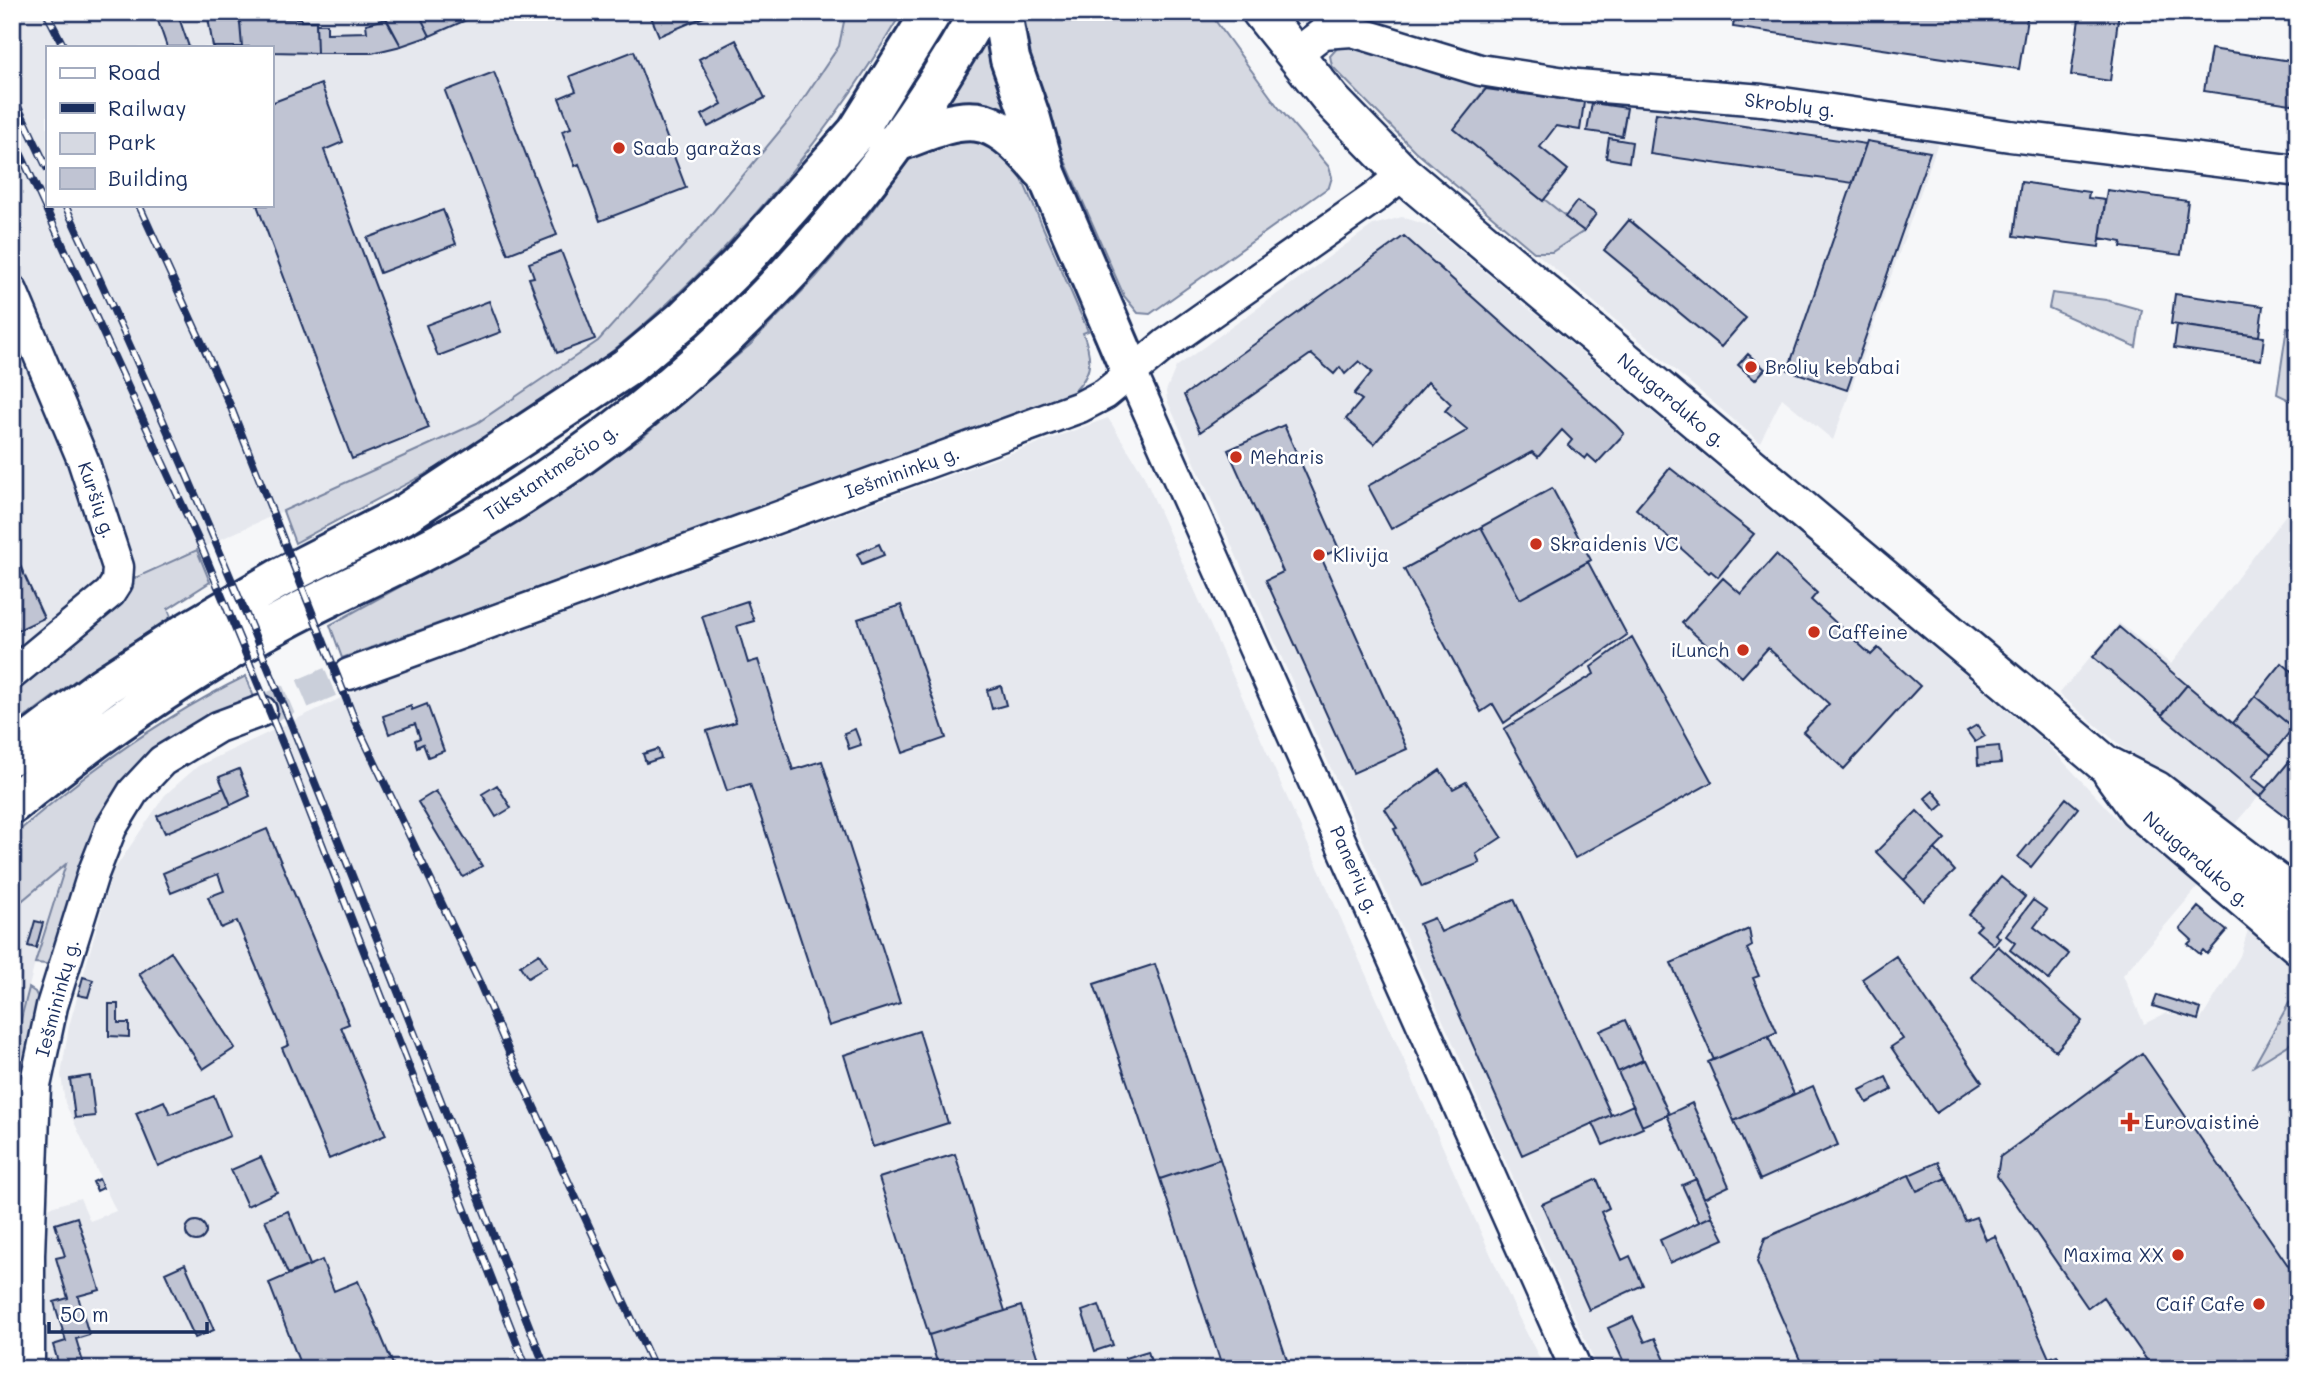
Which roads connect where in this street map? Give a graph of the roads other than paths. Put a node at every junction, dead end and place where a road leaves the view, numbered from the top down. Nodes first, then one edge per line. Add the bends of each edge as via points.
1 (979, 12) edge
2 (1002, 12) edge
3 (1261, 12) edge
4 (924, 22) edge
5 (1293, 56) junction
6 (892, 144) junction
7 (2298, 170) edge
8 (1046, 173) junction
9 (1403, 173) junction
10 (12, 291) edge
11 (1131, 372) junction
12 (12, 674) edge
13 (349, 674) tunnel mouth
14 (261, 711) tunnel mouth
15 (12, 755) edge
16 (2105, 764) junction
17 (12, 804) edge
18 (2298, 899) edge
19 (2298, 945) edge
20 (21, 1266) edge
21 (29, 1369) edge
22 (1576, 1369) edge

1 - 6 highway, Tūkstantmečio g. via 952,60
2 - 8 highway via 1010,59
3 - 5 main road, Naugarduko g.
4 - 15 highway via 857,132 738,265 627,367 403,515 184,634 102,687
5 - 7 street, Skroblų g. via 1323,33 1352,31 1480,70 1578,85 1762,100 2010,136
5 - 9 main road, Naugarduko g. via 1362,135
6 - 8 highway via 956,121 977,121 1016,139
6 - 17 highway, Tūkstantmečio g. via 842,213 770,294 651,403 473,524 217,658 132,713
8 - 11 highway
9 - 11 street, Iešmininkų g.
9 - 16 main road, Naugarduko g.
10 - 12 street, Kuršių g. via 83,460 118,567 110,593
11 - 13 street, Iešmininkų g. via 1080,407
11 - 22 street, Panerių g.
14 - 20 street, Iešmininkų g. via 208,733 162,761 133,792 111,828 89,886 41,1051
16 - 18 main road, Naugarduko g. via 2156,790
16 - 19 main road, Naugarduko g. via 2138,809
20 - 21 street, Iešmininkų g.

